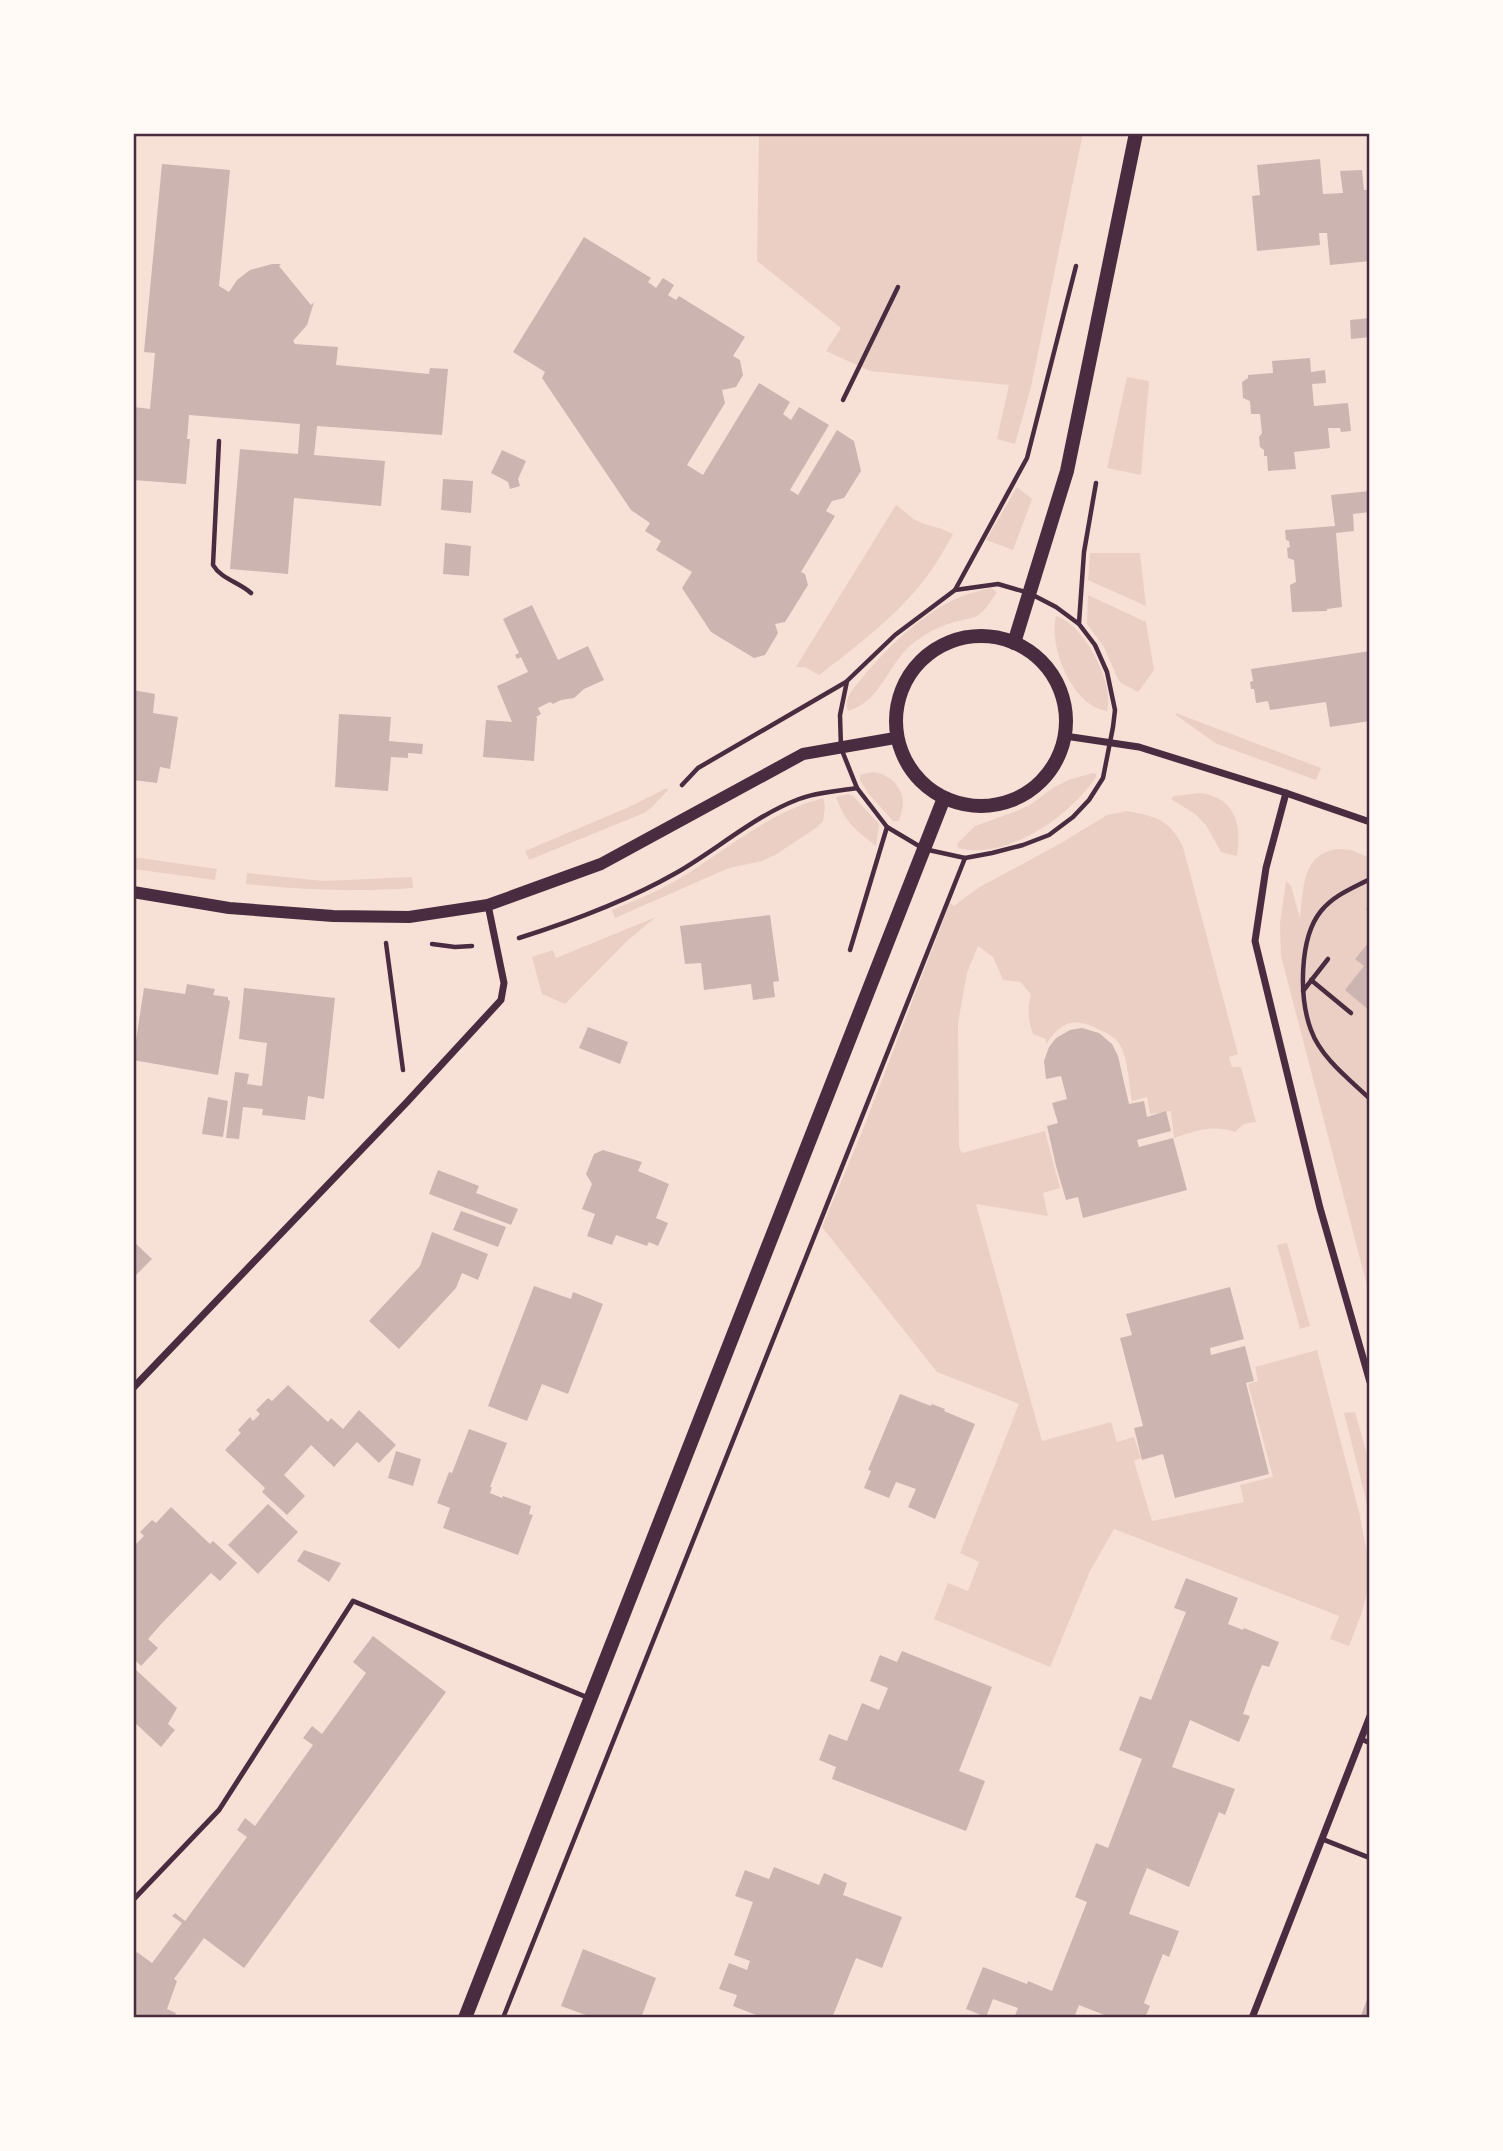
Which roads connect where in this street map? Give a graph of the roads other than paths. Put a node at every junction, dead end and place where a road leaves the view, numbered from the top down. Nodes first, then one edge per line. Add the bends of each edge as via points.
1 (1136, 133) edge
2 (1014, 643) junction
3 (1065, 736) junction
4 (895, 738) junction
5 (1286, 793) junction
6 (944, 799) junction
7 (1370, 822) edge
8 (133, 892) edge
9 (488, 905) junction
10 (1370, 1382) edge
11 (133, 1388) edge
12 (592, 1699) junction
13 (1370, 1716) edge
14 (1361, 1739) junction
15 (1370, 1743) edge
16 (1322, 1839) junction
17 (1370, 1858) edge
18 (133, 1900) edge
19 (465, 2018) edge
20 (1252, 2018) edge

1 - 2 main road via 1067,471
2 - 3 main road via 1045,665 1055,680 1065,713
2 - 4 main road via 996,637 959,639 928,655 901,690
3 - 5 street via 1139,747
3 - 6 main road via 1045,778 1025,795 976,806
4 - 6 main road via 915,776
4 - 9 street via 803,754 601,864
5 - 7 street
5 - 10 street via 1266,868 1255,941 1320,1208
6 - 12 main road
8 - 9 street via 229,908 333,916 409,916
9 - 11 street via 504,983 501,1000
12 - 18 lane via 353,1601 219,1810
12 - 19 main road
13 - 14 street
14 - 15 lane
14 - 16 street
16 - 17 lane
16 - 20 street

